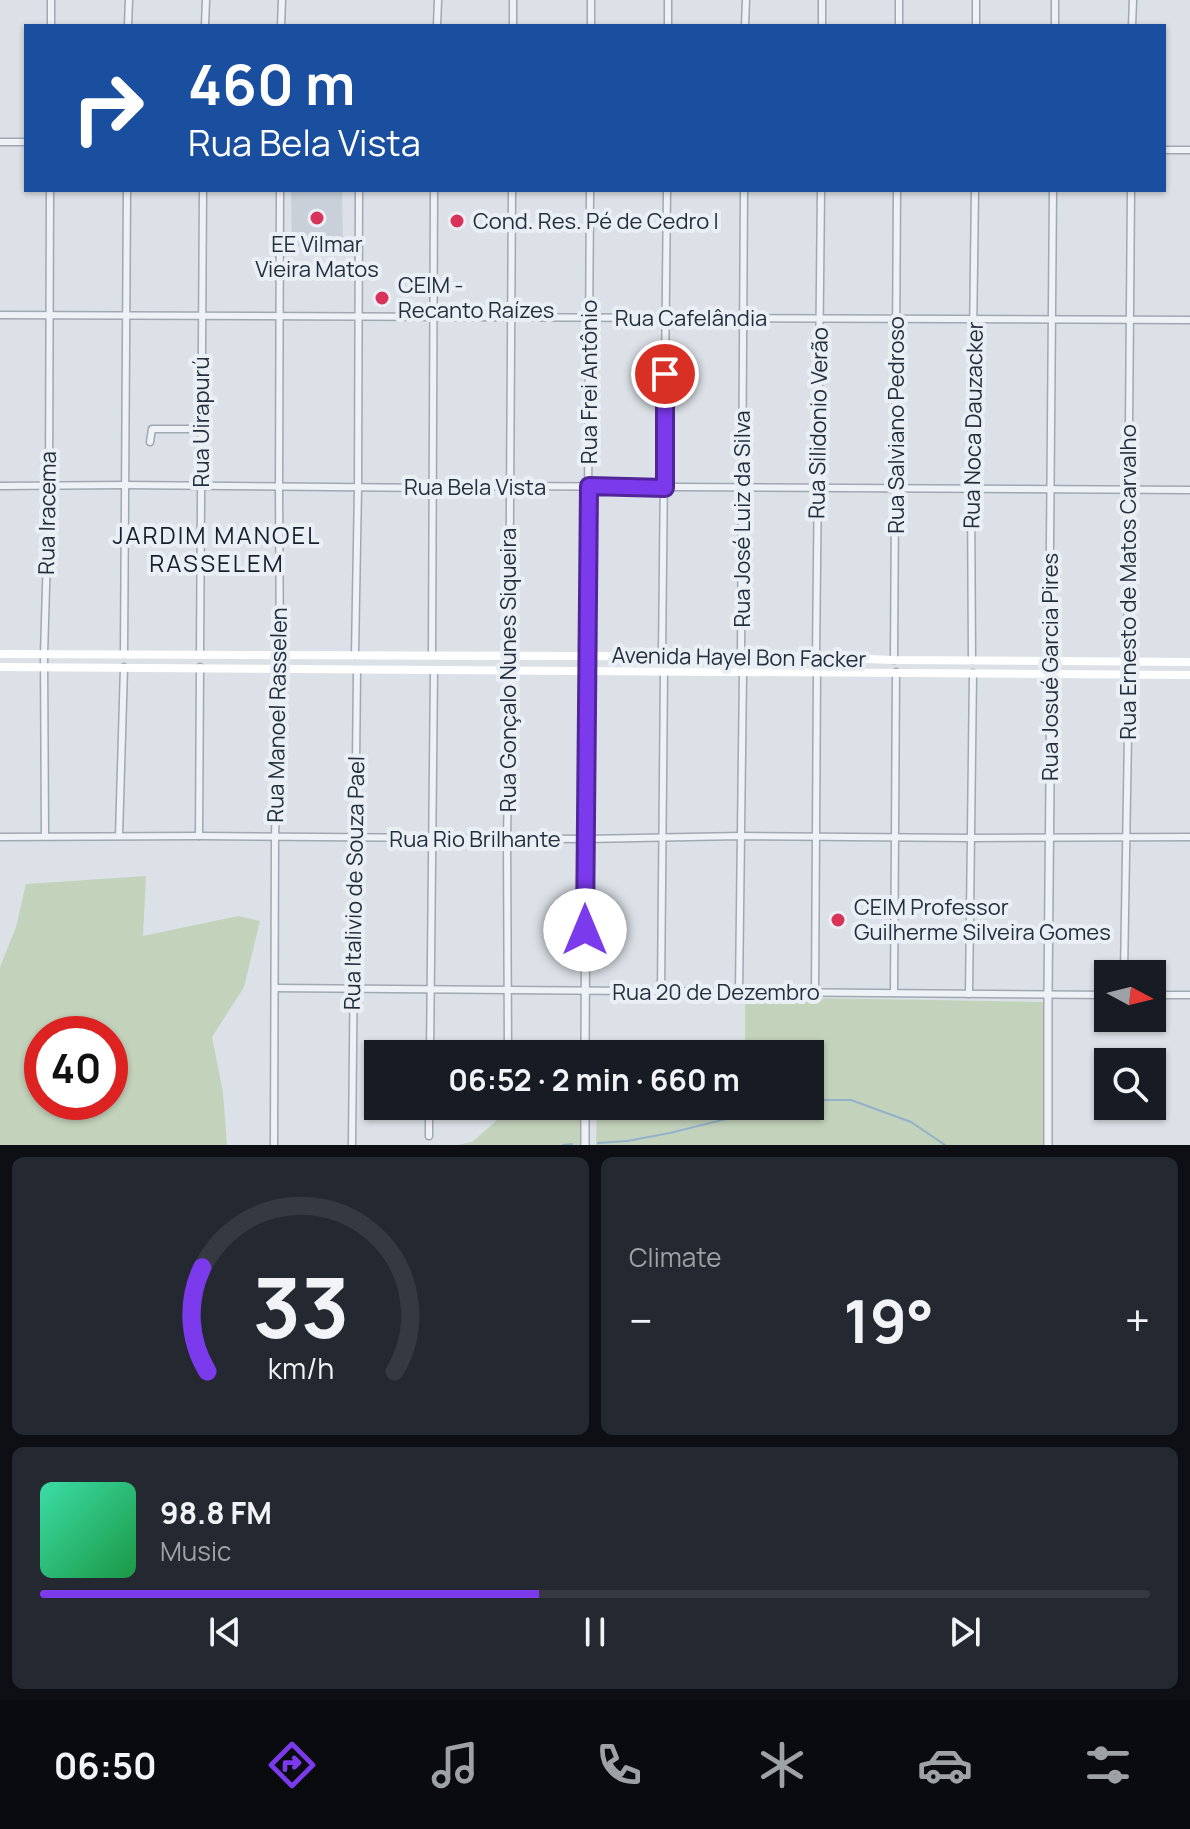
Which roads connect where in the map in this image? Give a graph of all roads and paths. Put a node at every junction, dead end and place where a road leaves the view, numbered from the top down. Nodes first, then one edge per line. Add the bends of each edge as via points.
1 (51, 0) edge
2 (129, 0) edge
3 (206, 0) edge
4 (282, 0) edge
5 (438, 0) edge
6 (513, 0) edge
7 (591, 0) edge
8 (668, 0) edge
9 (746, 0) edge
10 (822, 0) edge
11 (899, 0) edge
12 (976, 0) edge
13 (1055, 0) edge
14 (1133, 0) edge
15 (51, 24) edge
16 (128, 24) edge
17 (205, 24) edge
18 (281, 24) edge
19 (437, 24) edge
20 (513, 24) edge
21 (591, 24) edge
22 (668, 24) edge
23 (745, 24) edge
24 (822, 24) edge
25 (899, 24) edge
26 (976, 24) edge
27 (1055, 24) edge
28 (1132, 24) edge
29 (0, 142) edge
30 (24, 142) edge
31 (1166, 150) edge
32 (1190, 150) edge
33 (50, 192) edge
34 (127, 192) edge
35 (203, 192) edge
36 (280, 192) edge
37 (359, 192) edge
38 (434, 192) edge
39 (512, 192) edge
40 (590, 192) edge
41 (667, 192) edge
42 (744, 192) edge
43 (821, 192) edge
44 (897, 192) edge
45 (975, 192) edge
46 (1053, 192) edge
47 (1131, 192) edge
48 (0, 315) edge
49 (49, 315) junction
50 (125, 315) junction
51 (201, 316) junction
52 (279, 316) junction
53 (358, 316) junction
54 (433, 317) junction
55 (511, 317) junction
56 (589, 317) junction
57 (666, 317) junction
58 (743, 318) junction
59 (819, 318) junction
60 (897, 318) junction
61 (974, 319) junction
62 (1052, 319) junction
63 (1130, 319) junction
64 (1190, 320) edge
65 (201, 429) junction
66 (150, 442) dead end
67 (125, 485) junction
68 (0, 486) edge
69 (49, 486) junction
70 (201, 486) junction
71 (279, 486) junction
72 (509, 486) junction
73 (589, 486) junction
74 (358, 487) junction
75 (742, 487) junction
76 (817, 487) junction
77 (434, 488) junction
78 (665, 488) junction
79 (896, 489) junction
80 (971, 489) junction
81 (1050, 489) junction
82 (1128, 490) junction
83 (1190, 490) edge
84 (0, 654) edge
85 (124, 654) junction
86 (200, 654) junction
87 (279, 654) junction
88 (432, 654) junction
89 (44, 655) junction
90 (355, 655) junction
91 (509, 655) junction
92 (587, 656) junction
93 (662, 656) junction
94 (741, 656) junction
95 (816, 657) junction
96 (894, 660) junction
97 (972, 660) junction
98 (1049, 661) junction
99 (1127, 662) junction
100 (1190, 662) edge
101 (0, 667) edge
102 (45, 667) junction
103 (124, 667) junction
104 (200, 667) junction
105 (280, 670) junction
106 (357, 670) junction
107 (434, 671) junction
108 (510, 671) junction
109 (588, 671) junction
110 (664, 671) junction
111 (743, 672) junction
112 (896, 672) junction
113 (817, 673) junction
114 (973, 673) junction
115 (1051, 673) junction
116 (1129, 674) junction
117 (1190, 675) edge
118 (45, 836) junction
119 (119, 836) junction
120 (199, 836) junction
121 (740, 836) junction
122 (0, 837) edge
123 (275, 837) junction
124 (816, 837) junction
125 (1190, 837) edge
126 (354, 838) junction
127 (507, 838) junction
128 (662, 838) junction
129 (894, 838) junction
130 (970, 838) junction
131 (1049, 838) junction
132 (1126, 838) junction
133 (431, 839) junction
134 (586, 839) junction
135 (1124, 960) edge
136 (275, 988) junction
137 (353, 989) junction
138 (430, 990) junction
139 (509, 990) junction
140 (585, 991) junction
141 (661, 992) junction
142 (739, 992) junction
143 (815, 993) junction
144 (894, 993) junction
145 (969, 994) junction
146 (1048, 994) junction
147 (1094, 995) edge
148 (1166, 995) edge
149 (1190, 995) edge
150 (430, 1040) edge
151 (508, 1040) edge
152 (585, 1040) edge
153 (429, 1120) edge
154 (585, 1120) edge
155 (429, 1136) dead end
156 (352, 1144) edge
157 (274, 1145) edge
158 (585, 1145) edge
159 (1048, 1145) edge

1 - 15 street
2 - 16 street
3 - 17 street
4 - 18 street
5 - 19 street
6 - 20 street
7 - 21 street
8 - 22 street
9 - 23 street
10 - 24 street
11 - 25 street
12 - 26 street
13 - 27 street
14 - 28 street
29 - 30 street
31 - 32 street
33 - 49 street, Rua Iracema
34 - 50 street
35 - 51 street, Rua Uirapurú
36 - 52 street, Rua Manoel Rasselen
37 - 53 street
38 - 54 street
39 - 55 street, Rua Gonçalo Nunes Siqueira
40 - 56 street, Rua Frei Antônio
41 - 57 street
42 - 58 street, Rua José Luiz da Silva
43 - 59 street, Rua Silidonio Verão
44 - 60 street, Rua Salviano Pedroso
45 - 61 street, Rua Noca Dauzacker
46 - 62 street, Rua Josué Garcia Pires
47 - 63 street, Rua Ernesto de Matos Carvalho
48 - 49 street, Rua Cafelândia
49 - 50 street, Rua Cafelândia
49 - 69 street, Rua Iracema
50 - 51 street, Rua Cafelândia
50 - 67 street
51 - 52 street, Rua Cafelândia
51 - 65 street, Rua Uirapurú
52 - 53 street, Rua Cafelândia
52 - 71 street, Rua Manoel Rasselen
53 - 54 street, Rua Cafelândia
53 - 74 street
54 - 55 street, Rua Cafelândia
54 - 77 street
55 - 56 street, Rua Cafelândia
55 - 72 street, Rua Gonçalo Nunes Siqueira
56 - 57 street, Rua Cafelândia
56 - 73 street, Rua Frei Antônio
57 - 58 street, Rua Cafelândia
57 - 78 street
58 - 59 street, Rua Cafelândia
58 - 75 street, Rua José Luiz da Silva
59 - 60 street, Rua Cafelândia
59 - 76 street, Rua Silidonio Verão
60 - 61 street, Rua Cafelândia
60 - 79 street, Rua Salviano Pedroso
61 - 62 street, Rua Cafelândia
61 - 80 street, Rua Noca Dauzacker
62 - 63 street, Rua Cafelândia
62 - 81 street, Rua Josué Garcia Pires
63 - 64 street, Rua Cafelândia
63 - 82 street, Rua Ernesto de Matos Carvalho
65 - 66 street via 152,429
65 - 70 street, Rua Uirapurú
67 - 69 street, Rua Bela Vista
67 - 70 street, Rua Bela Vista
67 - 85 street
68 - 69 street, Rua Bela Vista
69 - 89 street, Rua Iracema
70 - 71 street, Rua Bela Vista
70 - 86 street, Rua Uirapurú
71 - 74 street, Rua Bela Vista
71 - 87 street, Rua Manoel Rasselen
72 - 73 street, Rua Bela Vista
72 - 77 street, Rua Bela Vista
72 - 91 street, Rua Gonçalo Nunes Siqueira
73 - 78 street, Rua Bela Vista
73 - 92 street, Rua Frei Antônio
74 - 77 street, Rua Bela Vista
74 - 90 street
75 - 76 street, Rua Bela Vista
75 - 78 street, Rua Bela Vista
75 - 94 street, Rua José Luiz da Silva
76 - 79 street, Rua Bela Vista
76 - 95 street, Rua Silidonio Verão
77 - 88 street
78 - 93 street
79 - 80 street, Rua Bela Vista
79 - 96 street, Rua Salviano Pedroso
80 - 81 street, Rua Bela Vista
80 - 97 street, Rua Noca Dauzacker
81 - 82 street, Rua Bela Vista
81 - 98 street, Rua Josué Garcia Pires
82 - 83 street, Rua Bela Vista
82 - 99 street, Rua Ernesto de Matos Carvalho
84 - 89 main road, Avenida Hayel Bon Facker
85 - 86 main road, Avenida Hayel Bon Facker
85 - 89 main road, Avenida Hayel Bon Facker
86 - 87 main road, Avenida Hayel Bon Facker
87 - 90 main road, Avenida Hayel Bon Facker
87 - 105 street, Rua Manoel Rasselen
88 - 90 main road, Avenida Hayel Bon Facker
88 - 91 main road, Avenida Hayel Bon Facker
89 - 102 street, Rua Iracema
91 - 92 main road, Avenida Hayel Bon Facker
91 - 108 street, Rua Gonçalo Nunes Siqueira
92 - 93 main road, Avenida Hayel Bon Facker
92 - 109 street, Rua Frei Antônio
93 - 94 main road, Avenida Hayel Bon Facker
94 - 95 main road, Avenida Hayel Bon Facker
94 - 111 street, Rua José Luiz da Silva
95 - 96 main road, Avenida Hayel Bon Facker
96 - 97 main road, Avenida Hayel Bon Facker
97 - 98 main road, Avenida Hayel Bon Facker
98 - 99 main road, Avenida Hayel Bon Facker
98 - 115 street, Rua Josué Garcia Pires
99 - 100 main road, Avenida Hayel Bon Facker
99 - 116 street, Rua Ernesto de Matos Carvalho
101 - 102 main road, Avenida Hayel Bon Facker
102 - 103 main road, Avenida Hayel Bon Facker
102 - 118 street, Rua Iracema
103 - 104 main road, Avenida Hayel Bon Facker
103 - 119 street
104 - 105 main road, Avenida Hayel Bon Facker
104 - 120 street
105 - 106 main road, Avenida Hayel Bon Facker
105 - 123 street, Rua Manoel Rasselen
106 - 107 main road, Avenida Hayel Bon Facker
106 - 126 street, Rua Italivio de Souza Pael
107 - 108 main road, Avenida Hayel Bon Facker
107 - 133 street
108 - 109 main road, Avenida Hayel Bon Facker
108 - 127 street, Rua Gonçalo Nunes Siqueira
109 - 110 main road, Avenida Hayel Bon Facker
109 - 134 street, Rua Frei Antônio
110 - 111 main road, Avenida Hayel Bon Facker
110 - 128 street
111 - 113 main road, Avenida Hayel Bon Facker
111 - 121 street, Rua José Luiz da Silva
112 - 113 main road, Avenida Hayel Bon Facker
112 - 114 main road, Avenida Hayel Bon Facker
112 - 129 street
113 - 124 street
114 - 115 main road, Avenida Hayel Bon Facker
114 - 130 street
115 - 116 main road, Avenida Hayel Bon Facker
115 - 131 street, Rua Josué Garcia Pires
116 - 117 main road, Avenida Hayel Bon Facker
116 - 132 street, Rua Ernesto de Matos Carvalho
118 - 119 street, Rua Rio Brilhante
118 - 122 street, Rua Rio Brilhante
119 - 120 street, Rua Rio Brilhante
120 - 123 street, Rua Rio Brilhante
121 - 124 street, Rua Rio Brilhante
121 - 128 street, Rua Rio Brilhante
121 - 142 street, Rua José Luiz da Silva
123 - 126 street, Rua Rio Brilhante
123 - 136 street, Rua Manoel Rasselen
124 - 129 street, Rua Rio Brilhante
124 - 143 street
125 - 132 street, Rua Rio Brilhante
126 - 133 street, Rua Rio Brilhante
126 - 137 street, Rua Italivio de Souza Pael
127 - 133 street, Rua Rio Brilhante
127 - 134 street, Rua Rio Brilhante
127 - 139 street, Rua Gonçalo Nunes Siqueira
128 - 134 street, Rua Rio Brilhante
128 - 141 street
129 - 130 street, Rua Rio Brilhante
129 - 144 street
130 - 131 street, Rua Rio Brilhante
130 - 145 street
131 - 132 street, Rua Rio Brilhante
131 - 146 street, Rua Josué Garcia Pires
132 - 135 street, Rua Ernesto de Matos Carvalho
133 - 138 street
134 - 140 street, Rua Frei Antônio
136 - 137 street, Rua 20 de Dezembro
136 - 157 street, Rua Manoel Rasselen
137 - 138 street, Rua 20 de Dezembro
137 - 156 street, Rua Italivio de Souza Pael
138 - 139 street, Rua 20 de Dezembro
138 - 150 street
139 - 140 street, Rua 20 de Dezembro
139 - 151 street, Rua Gonçalo Nunes Siqueira
140 - 141 street, Rua 20 de Dezembro
140 - 152 street, Rua Frei Antônio
141 - 142 street, Rua 20 de Dezembro
142 - 143 street, Rua 20 de Dezembro
143 - 144 street, Rua 20 de Dezembro
144 - 145 street, Rua 20 de Dezembro
145 - 146 street, Rua 20 de Dezembro
146 - 147 street, Rua 20 de Dezembro
146 - 159 street, Rua Josué Garcia Pires
148 - 149 street
153 - 155 street
154 - 158 street

